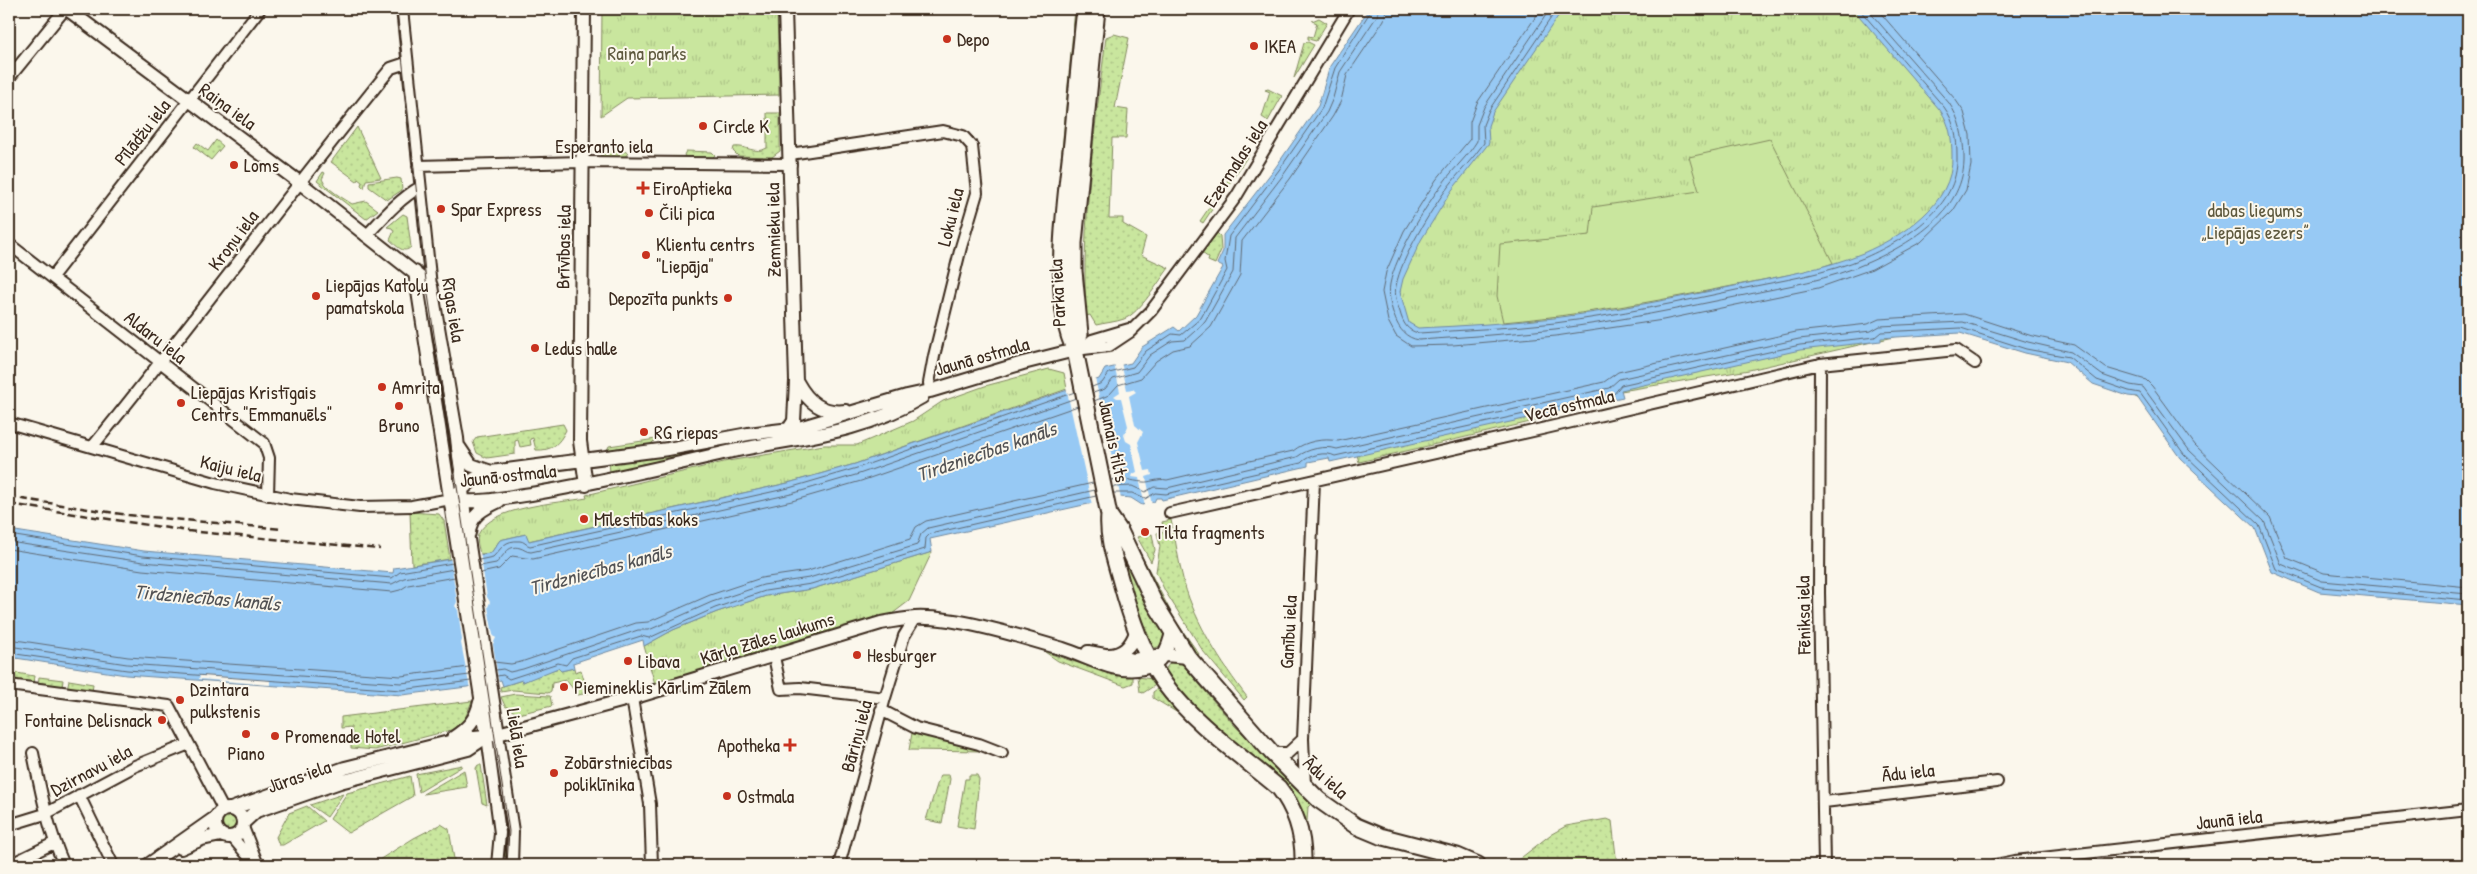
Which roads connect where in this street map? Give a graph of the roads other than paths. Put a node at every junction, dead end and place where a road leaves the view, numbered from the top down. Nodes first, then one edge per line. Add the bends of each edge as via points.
1 (66, 9) edge
2 (260, 9) edge
3 (402, 9) edge
4 (584, 9) edge
5 (785, 9) edge
6 (1085, 9) edge
7 (1097, 9) edge
8 (1349, 9) edge
9 (406, 63) junction
10 (9, 78) edge
11 (189, 100) junction
12 (790, 159) junction
13 (582, 162) junction
14 (418, 166) junction
15 (299, 182) junction
16 (420, 187) junction
17 (366, 236) junction
18 (9, 244) edge
19 (415, 272) junction
20 (52, 277) junction
21 (431, 286) junction
22 (1079, 349) junction
23 (160, 363) junction
24 (1975, 363) dead end
25 (1820, 364) junction
26 (796, 380) junction
27 (930, 391) junction
28 (871, 407) junction
29 (9, 423) edge
30 (788, 430) junction
31 (456, 438) junction
32 (777, 445) junction
33 (93, 446) junction
34 (581, 460) junction
35 (491, 472) junction
36 (1314, 481) junction
37 (586, 484) junction
38 (462, 488) junction
39 (268, 495) junction
40 (506, 498) junction
41 (458, 500) junction
42 (1170, 513) dead end
43 (1109, 515) junction
44 (465, 550) junction
45 (475, 617) joint
46 (915, 618) junction
47 (1136, 632) junction
48 (1172, 632) junction
49 (1068, 651) junction
50 (1102, 655) junction
51 (1165, 655) junction
52 (774, 657) junction
53 (1188, 657) junction
54 (1151, 662) junction
55 (9, 685) edge
56 (486, 694) junction
57 (632, 698) junction
58 (885, 698) junction
59 (881, 710) junction
60 (492, 735) junction
61 (1303, 739) junction
62 (443, 743) junction
63 (189, 744) junction
64 (33, 753) dead end
65 (1272, 753) junction
66 (1002, 754) dead end
67 (1997, 782) dead end
68 (1305, 786) junction
69 (78, 795) junction
70 (1824, 802) junction
71 (2468, 810) edge
72 (223, 812) junction
73 (46, 814) junction
74 (9, 825) edge
75 (243, 825) junction
76 (227, 836) junction
77 (55, 846) junction
78 (164, 855) junction
79 (9, 865) edge
80 (64, 865) edge
81 (113, 865) edge
82 (148, 865) edge
83 (257, 865) edge
84 (497, 865) edge
85 (512, 865) edge
86 (652, 865) edge
87 (839, 865) edge
88 (1303, 865) edge
89 (1478, 865) edge
90 (1824, 865) edge
91 (1995, 865) edge

1 - 10 street
1 - 11 main road, Raiņa iela
2 - 11 street, Pīlādžu iela
3 - 9 street, Rīgas iela
4 - 13 main road, Brīvības iela
5 - 12 main road, Zemnieku iela
6 - 22 highway, Parka iela via 1062,253 1068,337
7 - 22 highway, Parka iela via 1074,243
8 - 22 street, Ezermalas iela via 1236,197 1151,311 1137,326 1109,346
9 - 14 street, Rīgas iela
9 - 15 street, Kroņu iela via 391,68
11 - 15 main road, Raiņa iela
11 - 20 street, Pīlādžu iela
12 - 13 street, Esperanto iela
12 - 26 main road, Zemnieku iela
12 - 27 street, Loku iela via 943,131 963,136 972,146 977,193 936,347
13 - 14 street, Esperanto iela
13 - 34 main road, Brīvības iela
14 - 16 street, Rīgas iela
15 - 17 main road, Raiņa iela
15 - 23 street, Kroņu iela
16 - 17 street via 394,206
16 - 21 street, Rīgas iela
17 - 19 main road, Raiņa iela
18 - 20 street, Aldaru iela
19 - 21 main road, Raiņa iela
19 - 41 main road, Rīgas iela
20 - 23 street, Aldaru iela
21 - 31 main road, Rīgas iela
22 - 27 main road, Jaunā ostmala
22 - 43 highway, Jaunais tilts via 1079,376
23 - 33 street, Kroņu iela
23 - 39 street, Aldaru iela via 264,443 268,458
24 - 25 street, Vecā ostmala via 1956,350
25 - 36 street, Vecā ostmala
25 - 70 street, Fēniksa iela
26 - 28 main road via 805,398 826,411
26 - 30 main road, Zemnieku iela via 794,421
27 - 28 main road, Jaunā ostmala
27 - 32 main road, Jaunā ostmala via 911,403 866,422
28 - 30 main road, Jaunā ostmala
29 - 33 street, Kaiju iela
30 - 32 main road, Zemnieku iela
30 - 34 main road, Jaunā ostmala
31 - 35 main road via 459,449 471,465
31 - 38 main road, Rīgas iela
32 - 37 main road, Jaunā ostmala via 725,453
33 - 39 street, Kaiju iela
34 - 35 main road, Jaunā ostmala
34 - 37 main road, Brīvības iela
35 - 38 main road, Jaunā ostmala
36 - 42 street, Vecā ostmala
36 - 61 street, Ganību iela
37 - 40 main road, Jaunā ostmala
38 - 41 main road, Jaunā ostmala
39 - 41 street, Kaiju iela via 360,507 412,506
40 - 41 main road, Jaunā ostmala
40 - 44 main road via 486,507 473,518
41 - 44 main road, Rīgas iela
43 - 47 highway via 1109,538
43 - 48 highway
44 - 45 main road, Rīgas iela
45 - 56 main road, Lielā iela
46 - 49 main road via 949,620
46 - 52 main road, Kārļa Zāles laukums via 880,623
46 - 58 street, Bāriņu iela via 904,636
47 - 50 main road via 1127,648 1118,654
47 - 54 highway
48 - 51 main road
48 - 53 highway, Ādu iela
49 - 50 main road
49 - 54 main road via 1118,668 1138,669
50 - 54 main road
51 - 53 main road
51 - 54 main road
52 - 57 main road, Kārļa Zāles laukums
52 - 58 street via 781,689 800,688
53 - 65 highway, Ādu iela
54 - 88 highway via 1163,682 1192,714 1279,788 1300,827
55 - 63 street via 169,706
56 - 60 main road, Lielā iela
56 - 62 main road via 469,726
57 - 60 main road, Kārļa Zāles laukums
57 - 86 street via 650,804
58 - 59 street, Bāriņu iela
59 - 66 street via 916,728 978,744
59 - 87 street, Bāriņu iela
60 - 62 main road, Jūras iela
60 - 75 main road, Jūras iela via 468,749 284,800 256,811
60 - 84 street, Lielā iela via 500,833
60 - 85 street, Lielā iela via 513,831
61 - 65 street via 1288,753
61 - 68 street, Ganību iela
62 - 72 main road, Jūras iela via 345,768
63 - 69 street, Dzirnavu iela via 135,766
63 - 72 street
64 - 73 street
65 - 68 highway, Ādu iela
67 - 70 street, Ādu iela
68 - 89 highway, Ādu iela via 1356,826 1393,841 1457,856
69 - 73 street, Dzirnavu iela
69 - 81 street
70 - 90 street, Fēniksa iela
71 - 91 street, Jaunā iela
72 - 75 main road via 241,814
72 - 76 main road via 215,828
72 - 78 main road, Jūras iela
73 - 74 street, Dzirnavu iela
73 - 77 street
75 - 76 main road via 239,833
75 - 83 street
76 - 78 main road, Jūras iela via 202,839
76 - 83 street
77 - 79 street
77 - 80 street
78 - 82 main road, Jūras iela

